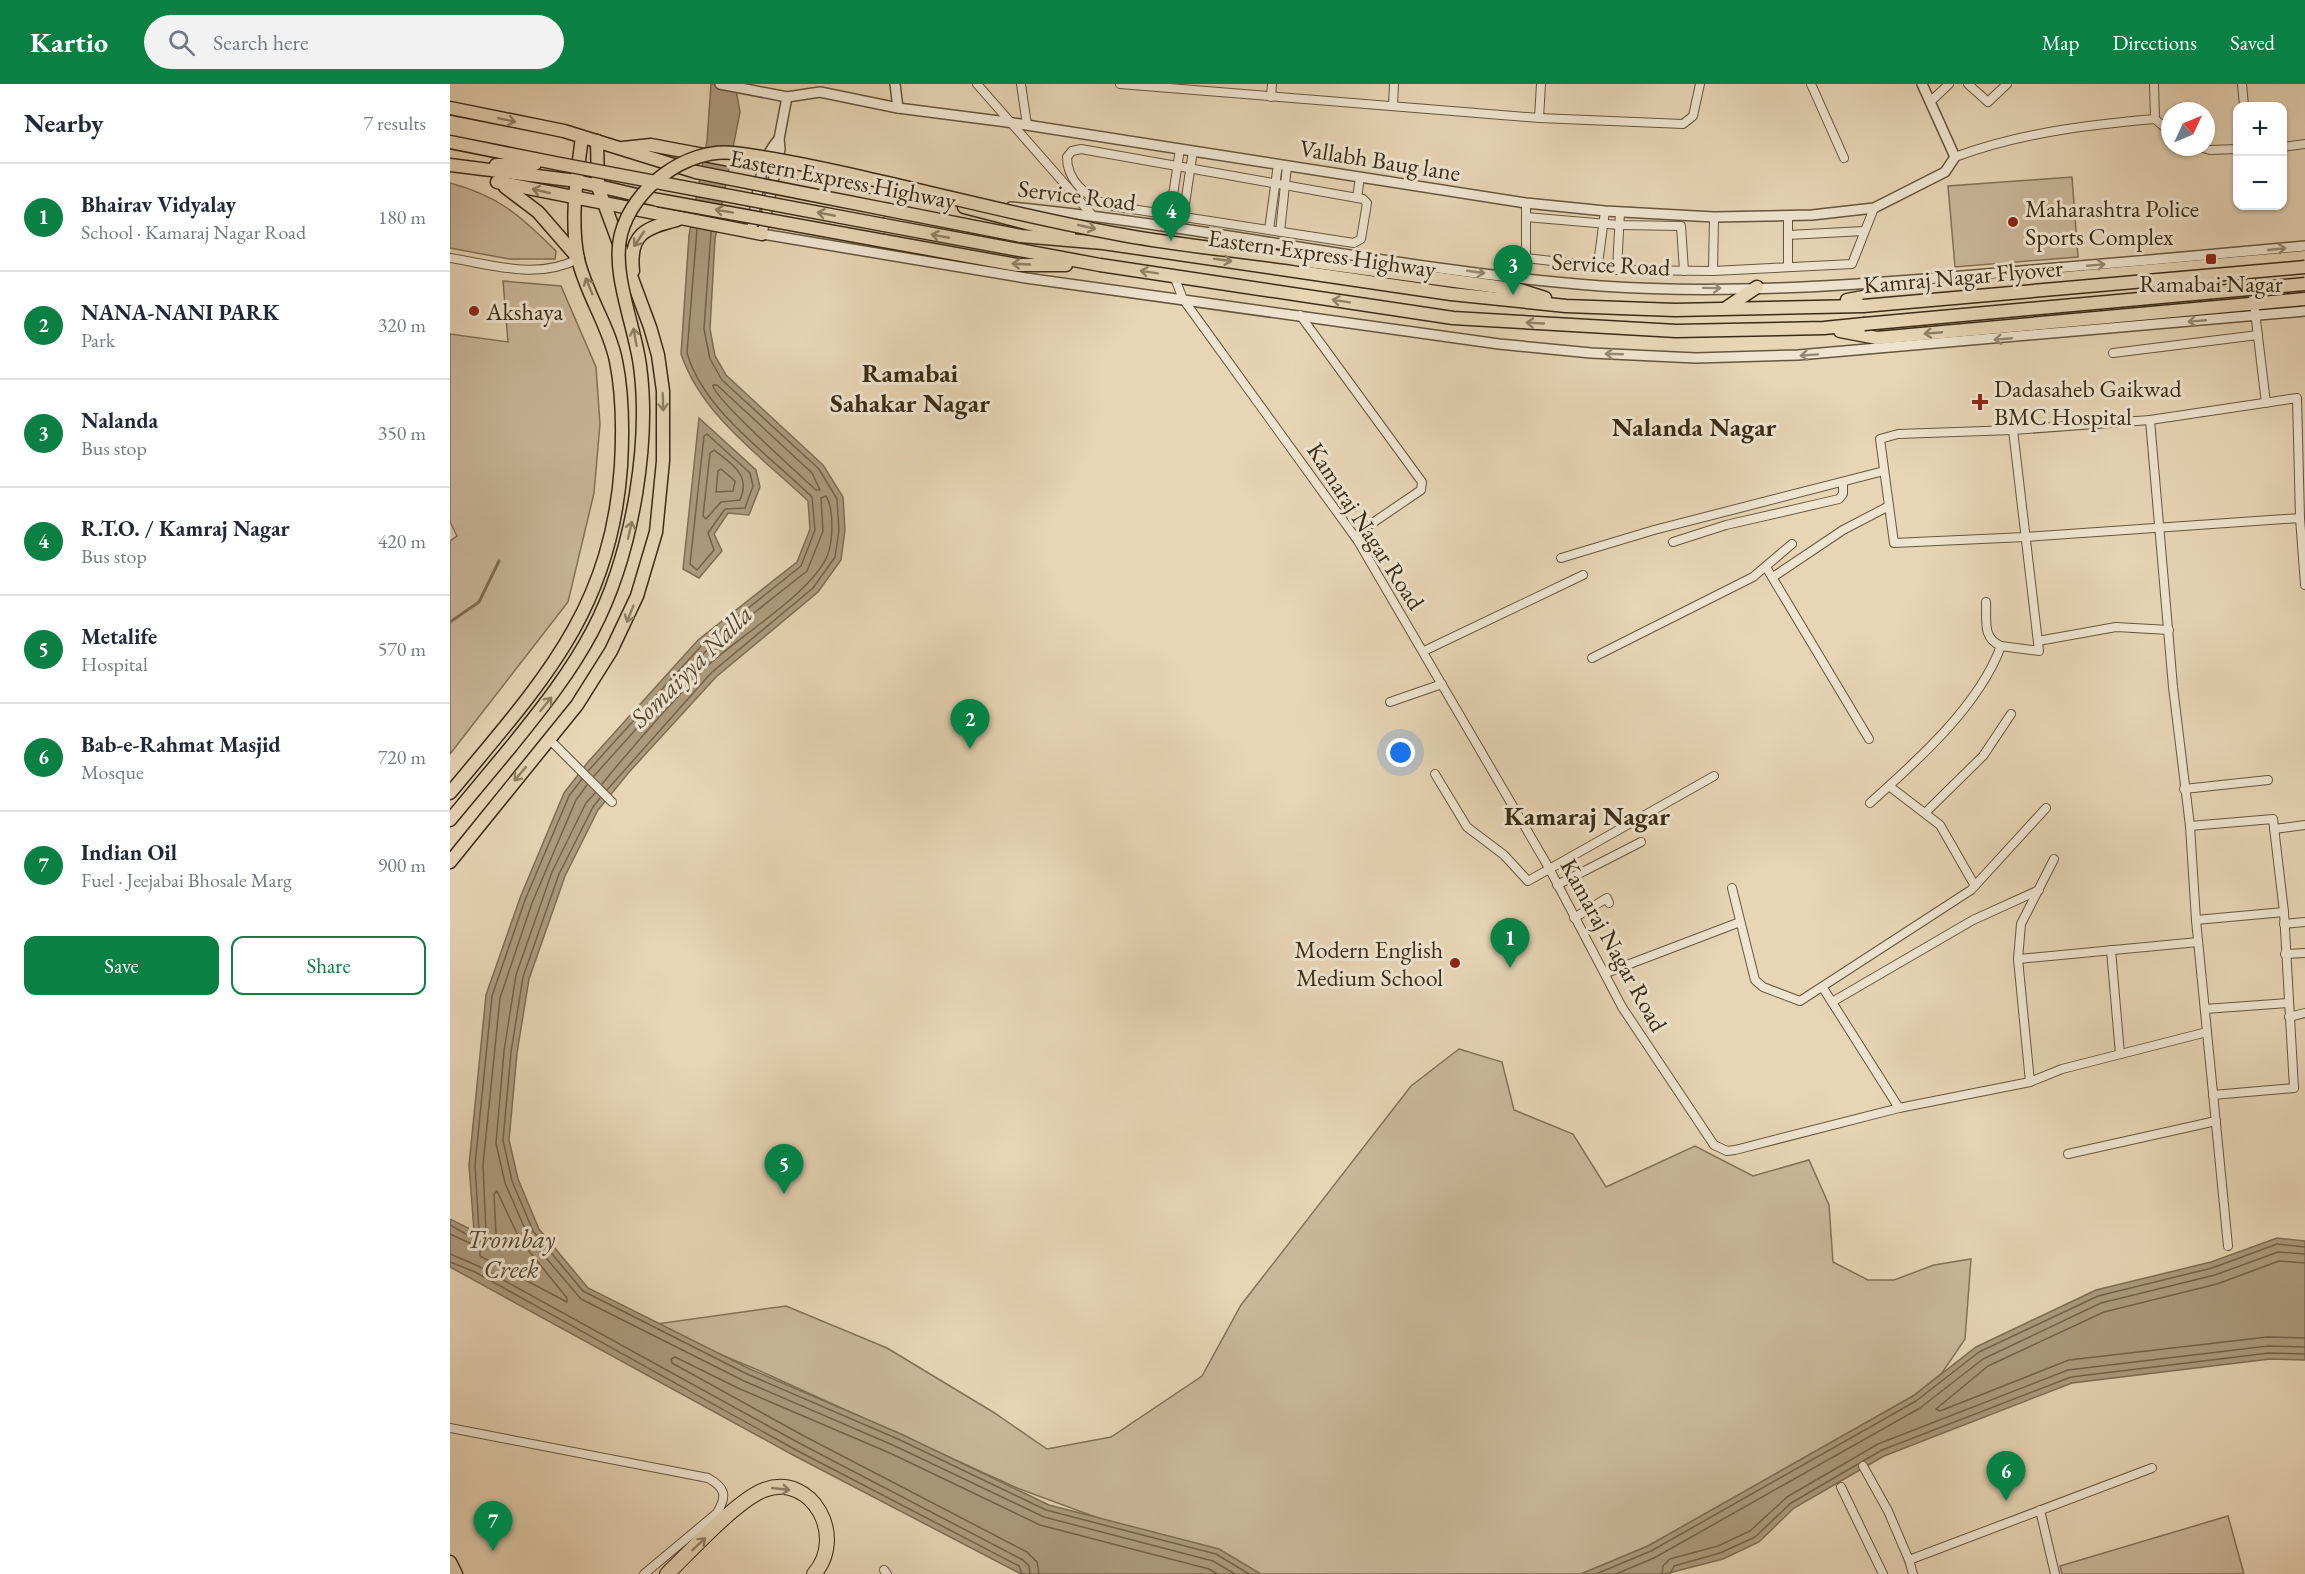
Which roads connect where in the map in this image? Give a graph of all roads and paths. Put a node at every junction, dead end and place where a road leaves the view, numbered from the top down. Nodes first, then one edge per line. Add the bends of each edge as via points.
1 (720, 84) edge
2 (895, 84) edge
3 (976, 84) edge
4 (1021, 84) edge
5 (1120, 84) edge
6 (1272, 84) edge
7 (1394, 84) edge
8 (1541, 84) edge
9 (1700, 84) edge
10 (1811, 84) edge
11 (1922, 84) edge
12 (1949, 84) edge
13 (1968, 84) edge
14 (2007, 84) edge
15 (2154, 84) edge
16 (2242, 84) edge
17 (818, 88) edge
18 (787, 97) junction
19 (1271, 97) junction
20 (1930, 102) junction
21 (2244, 102) edge
22 (1393, 106) junction
23 (450, 108) edge
24 (898, 108) junction
25 (1539, 118) junction
26 (2155, 119) junction
27 (1007, 122) junction
28 (2161, 124) edge
29 (1027, 125) junction
30 (582, 137) junction
31 (1102, 137) junction
32 (597, 141) junction
33 (450, 142) edge
34 (2305, 144) edge
35 (2287, 146) edge
36 (623, 148) junction
37 (1180, 149) junction
38 (2233, 149) edge
39 (2215, 150) edge
40 (1193, 151) junction
41 (1099, 152) junction
42 (450, 157) edge
43 (1955, 157) junction
44 (1844, 158) dead end
45 (560, 164) junction
46 (450, 165) edge
47 (1283, 165) junction
48 (770, 167) junction
49 (1177, 167) junction
50 (476, 169) junction
51 (1189, 169) junction
52 (1360, 177) junction
53 (577, 181) junction
54 (497, 182) junction
55 (1275, 184) junction
56 (1286, 186) junction
57 (598, 187) junction
58 (903, 193) junction
59 (1357, 198) junction
60 (575, 199) junction
61 (940, 200) junction
62 (603, 203) junction
63 (1526, 203) junction
64 (1874, 208) junction
65 (1605, 211) junction
66 (1620, 212) junction
67 (1092, 215) junction
68 (1170, 215) junction
69 (1788, 215) junction
70 (1183, 217) junction
71 (1526, 217) junction
72 (1714, 217) junction
73 (681, 219) junction
74 (952, 222) junction
75 (1604, 223) junction
76 (1619, 225) junction
77 (1269, 230) junction
78 (1864, 231) junction
79 (1280, 232) junction
80 (756, 233) junction
81 (1788, 235) junction
82 (1102, 243) junction
83 (2305, 246) edge
84 (2249, 257) junction
85 (2305, 257) edge
86 (450, 258) edge
87 (578, 259) junction
88 (1100, 265) junction
89 (1788, 267) junction
90 (2305, 267) edge
91 (1684, 271) junction
92 (1713, 271) junction
93 (1174, 276) junction
94 (2305, 284) edge
95 (634, 285) junction
96 (1757, 287) junction
97 (1183, 299) junction
98 (2305, 299) edge
99 (1566, 306) junction
100 (1804, 307) junction
101 (1725, 309) junction
102 (2255, 310) junction
103 (2305, 311) edge
104 (1300, 315) junction
105 (1824, 328) junction
106 (2258, 335) junction
107 (2113, 353) dead end
108 (2301, 397) edge
109 (2266, 403) junction
110 (2150, 420) junction
111 (2013, 430) junction
112 (1884, 471) junction
113 (1843, 482) junction
114 (1889, 506) junction
115 (2300, 518) junction
116 (1371, 525) dead end
117 (2160, 526) junction
118 (2025, 537) junction
119 (1673, 542) dead end
120 (1792, 544) dead end
121 (1562, 558) dead end
122 (1766, 567) junction
123 (1583, 575) dead end
124 (1773, 577) junction
125 (2305, 585) edge
126 (1986, 602) dead end
127 (2169, 630) junction
128 (2038, 641) junction
129 (2001, 646) junction
130 (1424, 651) junction
131 (1592, 658) dead end
132 (1442, 684) junction
133 (1390, 702) dead end
134 (2011, 714) dead end
135 (549, 739) junction
136 (1869, 739) dead end
137 (1435, 774) dead end
138 (1714, 776) dead end
139 (2268, 780) dead end
140 (1889, 786) junction
141 (2184, 789) junction
142 (450, 793) edge
143 (611, 800) dead end
144 (1870, 803) dead end
145 (2046, 808) dead end
146 (1925, 813) junction
147 (450, 820) edge
148 (2305, 825) edge
149 (2190, 826) junction
150 (2274, 829) junction
151 (1641, 842) dead end
152 (2054, 859) dead end
153 (450, 862) edge
154 (1549, 868) junction
155 (1557, 885) junction
156 (1975, 886) junction
157 (1732, 888) dead end
158 (2039, 889) junction
159 (1609, 903) dead end
160 (2284, 912) junction
161 (1574, 918) junction
162 (2196, 920) junction
163 (1740, 922) junction
164 (2305, 922) edge
165 (2284, 924) junction
166 (2198, 942) junction
167 (2111, 950) junction
168 (2305, 953) edge
169 (2285, 954) junction
170 (2018, 959) junction
171 (1606, 973) junction
172 (1823, 988) junction
173 (1832, 1002) junction
174 (2288, 1003) junction
175 (2205, 1009) junction
176 (2305, 1013) edge
177 (2289, 1017) junction
178 (2207, 1032) junction
179 (2120, 1054) junction
180 (2030, 1082) junction
181 (2213, 1095) junction
182 (1899, 1108) junction
183 (2216, 1121) junction
184 (2068, 1154) dead end
185 (2228, 1246) dead end
186 (450, 1428) edge
187 (1863, 1467) dead end
188 (2152, 1468) dead end
189 (1841, 1487) dead end
190 (2040, 1510) junction
191 (1909, 1560) junction
192 (450, 1562) edge
193 (456, 1574) edge
194 (644, 1574) edge
195 (667, 1574) edge
196 (814, 1574) edge
197 (1884, 1574) edge
198 (1913, 1574) edge
199 (2055, 1574) edge

1 - 18 street, Vallabh Baug lane
2 - 24 street
3 - 27 street
4 - 29 street
5 - 19 street
6 - 19 street
7 - 22 street
8 - 25 street
9 - 25 street via 1693,116 1683,124
10 - 44 street
11 - 20 street
12 - 20 street
13 - 14 street via 1988,102
15 - 26 street
16 - 21 street
17 - 18 street, Vallabh Baug lane
17 - 24 street, Vallabh Baug lane
18 - 48 street via 778,139 780,149
19 - 22 street
20 - 43 street
22 - 25 street
23 -> 30 highway
24 - 27 street, Vallabh Baug lane
26 - 28 street
26 - 43 street via 2082,125 2012,138
27 - 29 street, Vallabh Baug lane
27 - 67 street
29 - 31 street, Vallabh Baug lane
30 - 32 highway
30 - 53 highway
31 - 37 street, Vallabh Baug lane
31 - 41 street
32 - 36 highway, Eastern Express Highway
32 - 57 highway
33 - 45 highway
34 - 35 street
36 - 48 highway, bridge via 651,145
36 - 74 highway, Eastern Express Highway, bridge via 696,172
37 - 40 street, Vallabh Baug lane
37 - 49 street
38 - 39 street
40 - 47 street, Vallabh Baug lane
40 - 51 street
41 - 49 street
41 - 68 street via 1081,149 1067,157 1071,177 1080,189 1106,205
42 - 45 highway via 491,165
43 - 64 street, Vallabh Baug lane via 1944,172
88 -> 45 highway, bridge
46 - 50 highway
47 - 52 street, Vallabh Baug lane
47 - 55 street
47 - 56 street
48 - 58 highway
48 - 80 street
49 - 51 street
49 - 68 street
50 - 53 highway
50 - 54 highway
51 - 55 street
51 - 70 street
52 - 59 street
52 - 63 street, Vallabh Baug lane
53 - 57 highway
53 - 60 highway
60 -> 54 highway
54 - 87 highway via 538,212
55 - 56 street
55 - 77 street
56 - 59 street
56 - 79 street
57 - 62 highway
88 -> 57 highway, bridge via 1017,265
58 - 61 highway
58 - 74 highway
59 - 79 street via 1367,203 1357,243
60 - 62 highway
60 - 87 highway
61 - 67 street, Service Road
61 - 82 highway
62 - 73 highway
62 - 95 highway
63 - 65 street, Vallabh Baug lane
63 - 71 street
64 - 69 street, Vallabh Baug lane
64 - 78 street
65 - 66 street, Vallabh Baug lane
65 - 75 street
66 - 72 street, Vallabh Baug lane
66 - 76 street
67 -> 96 street, Service Road via 1499,276 1603,286
68 - 70 street
69 - 72 street, Vallabh Baug lane
69 - 81 street
70 - 77 street
71 - 75 street
71 - 75 street via 1526,258 1595,266
72 - 92 street
73 - 80 highway
73 -> 95 highway via 656,226 639,237 632,258
74 - 82 highway, Eastern Express Highway via 1021,236
75 - 76 street
76 - 91 street via 1681,226
76 - 91 street via 1617,270
77 - 79 street
78 - 81 street
78 - 89 street via 1852,264
80 - 97 street via 1026,278
81 - 89 street
82 -> 99 highway, Eastern Express Highway via 1451,294
84 -> 83 street, Service Road
84 - 85 highway
96 -> 84 street, Service Road via 1872,284
84 - 100 highway via 1874,295
84 - 102 street
86 - 87 street via 530,271 561,268
142 -> 87 highway via 543,680 565,647 588,606 615,522 621,393 610,339
93 -> 88 highway, Eastern Express Highway
89 - 92 street
90 - 100 highway, Kamraj Nagar Flyover, bridge via 1863,306
91 - 92 street
93 - 97 street, Kamaraj Nagar Road
105 -> 93 highway, Eastern Express Highway via 1676,331 1453,318
94 - 105 highway, Kamraj Nagar Flyover, bridge
95 -> 135 highway via 653,336 663,391 663,461 656,532 626,624 596,677
96 - 101 highway
97 - 104 street
97 - 130 street, Kamaraj Nagar Road via 1358,541
98 - 102 highway
99 - 101 highway, Eastern Express Highway
147 -> 99 highway, bridge via 557,690 603,614 623,558 642,462 644,430 640,365 619,266 621,233 636,202 665,173 686,160 729,153 824,169 1123,235 1520,290
100 - 101 highway, Eastern Express Highway
102 - 103 street
102 -> 104 street via 1894,349 1696,358 1499,344
102 -> 105 highway via 1877,338
102 - 106 street
104 - 116 street via 1422,482 1421,490
106 - 107 street
106 - 109 street
108 - 109 street
108 - 115 street
109 - 110 street
110 - 111 street
110 - 117 street
111 - 112 street via 1898,434 1880,439
111 - 118 street
112 - 113 street
112 - 114 street
113 - 119 street via 1839,500 1726,525
113 - 121 street via 1654,530
114 - 118 street via 1894,543
114 - 124 street via 1844,530
115 - 117 street
115 - 125 street
117 - 118 street
117 - 127 street
118 - 128 street
120 - 122 street
122 - 124 street
122 - 131 street
123 - 130 street
124 - 136 street
126 - 129 street via 1987,636
127 - 128 street via 2116,627
127 - 141 street
128 - 129 street via 2039,651
129 - 140 street via 1993,668 1975,694
130 - 132 street, Kamaraj Nagar Road
132 - 133 street
132 - 154 street, Kamaraj Nagar Road
134 - 146 street via 1983,756
135 - 143 street
135 -> 153 highway
137 - 154 street via 1467,827 1504,855 1524,879 1532,880
138 - 154 street
139 - 141 street
140 - 144 street
140 - 146 street
141 - 149 street
145 - 156 street
146 - 156 street via 1944,830
148 - 150 street
149 - 150 street via 2272,819
149 - 162 street
150 - 160 street
151 - 155 street
152 - 158 street
154 - 155 street, Kamaraj Nagar Road
155 - 161 street, Kamaraj Nagar Road
156 - 172 street
157 - 163 street
158 - 170 street via 2021,924
158 - 173 street via 1973,920
159 - 161 street via 1607,898
160 - 162 street
160 - 165 street
161 - 171 street, Kamaraj Nagar Road
162 - 166 street
163 - 171 street
163 - 172 street via 1758,984 1800,1001
164 - 165 street
165 - 169 street
166 - 167 street
166 - 175 street
167 - 170 street
167 - 179 street
168 - 169 street
169 - 174 street
170 - 180 street
171 - 182 street, Kamaraj Nagar Road via 1622,1007 1714,1145 1721,1149 1735,1150
172 - 173 street
173 - 182 street
174 - 175 street
174 - 177 street
175 - 178 street
176 - 177 street
177 - 181 street via 2294,1088
178 - 179 street, Kamaraj Nagar Road
178 - 181 street
179 - 180 street, Kamaraj Nagar Road
180 - 182 street, Kamaraj Nagar Road
181 - 183 street
183 - 184 street
183 - 185 street
186 - 194 street via 708,1478 720,1484 723,1502 717,1513
187 - 191 street
188 - 190 street
189 - 197 street
190 - 191 street
190 - 199 street
191 - 198 street
192 - 193 highway
195 -> 196 highway via 749,1498 772,1488 787,1489 808,1499 823,1516 828,1533 825,1559

